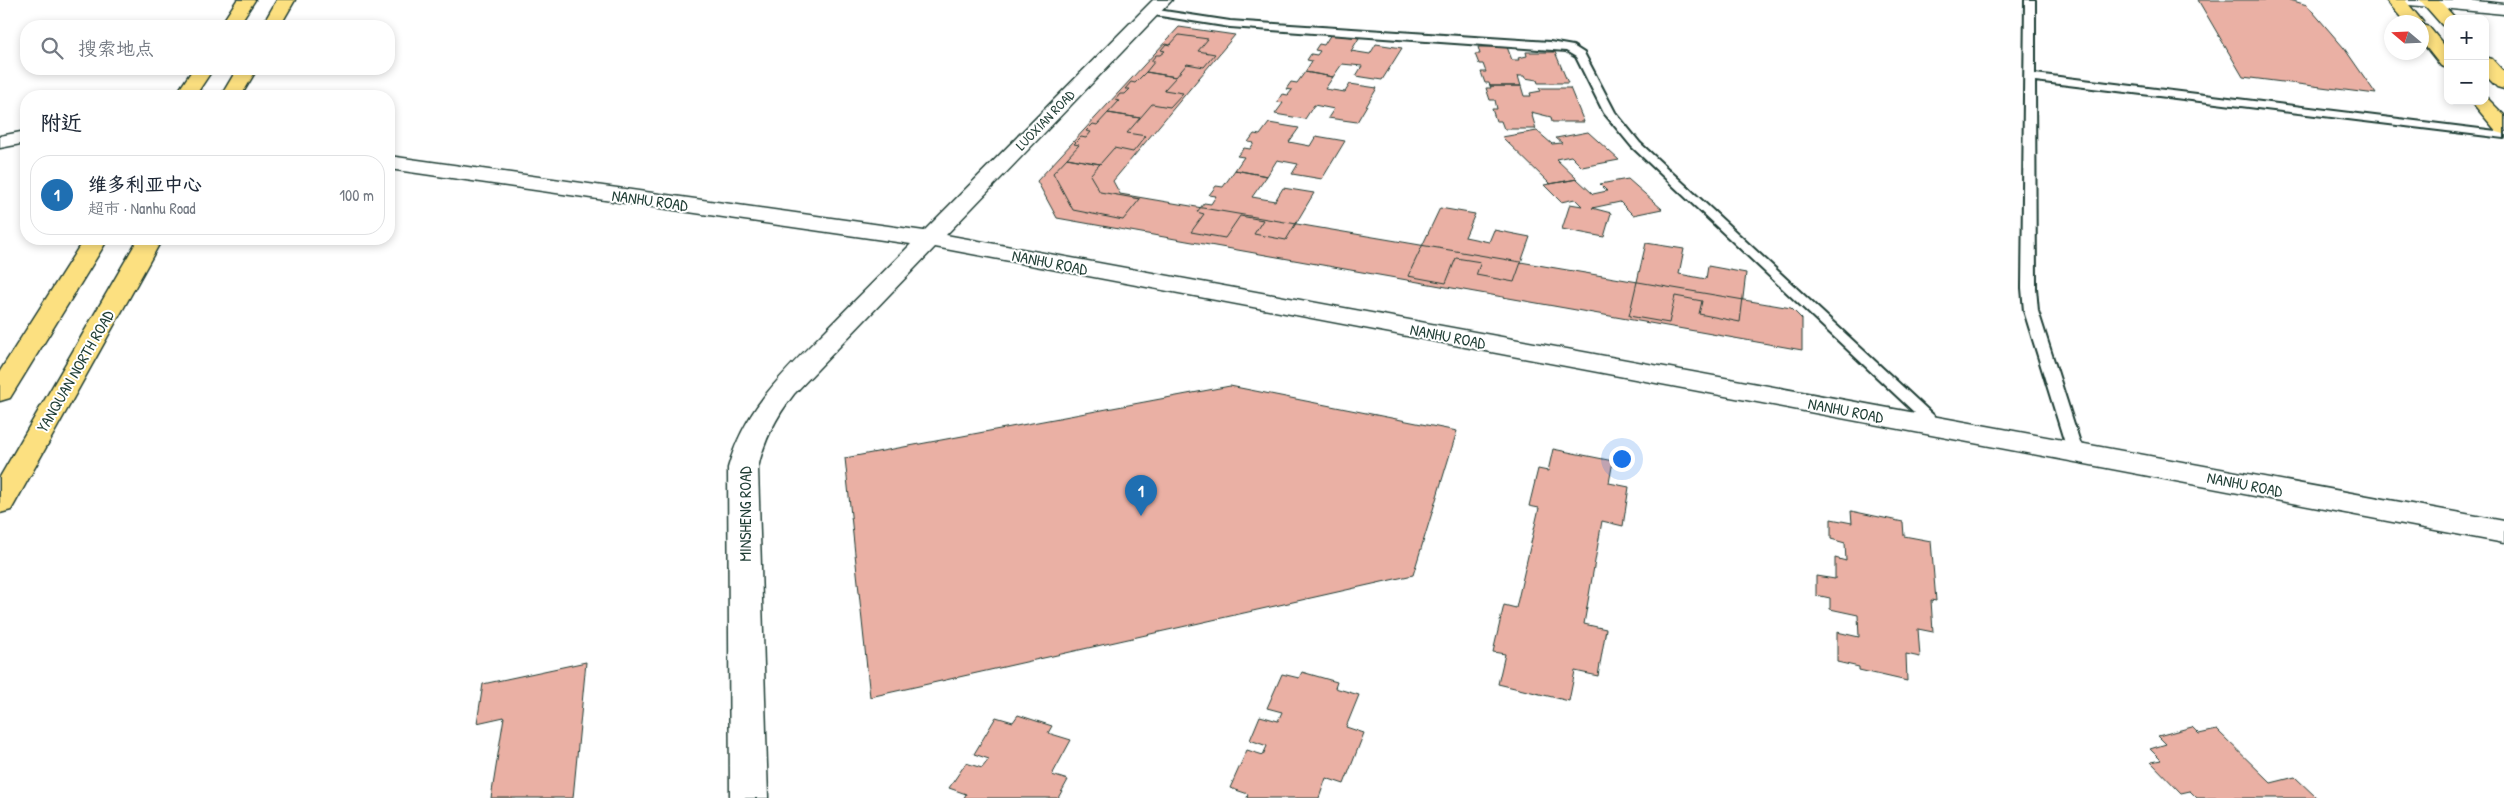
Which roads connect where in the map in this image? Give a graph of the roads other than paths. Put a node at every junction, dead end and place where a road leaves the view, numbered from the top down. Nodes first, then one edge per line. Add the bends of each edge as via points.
1 (246, 0) edge
2 (286, 0) edge
3 (2030, 0) edge
4 (2395, 0) edge
5 (2409, 0) edge
6 (2430, 1) edge
7 (1157, 6) edge
8 (2504, 10) edge
9 (2408, 15) edge
10 (2444, 17) edge
11 (233, 20) edge
12 (274, 20) edge
13 (2429, 39) edge
14 (2446, 60) edge
15 (2489, 67) edge
16 (199, 75) edge
17 (243, 75) edge
18 (2030, 77) junction
19 (2504, 83) edge
20 (190, 90) edge
21 (235, 90) edge
22 (2484, 105) edge
23 (2504, 128) edge
24 (20, 129) edge
25 (0, 133) edge
26 (2504, 135) edge
27 (20, 138) edge
28 (0, 142) edge
29 (395, 163) edge
30 (928, 239) junction
31 (92, 245) edge
32 (147, 245) edge
33 (0, 392) edge
34 (1937, 426) junction
35 (2075, 452) junction
36 (0, 503) edge
37 (2504, 532) edge
38 (749, 798) edge

1 - 11 main road
2 - 12 main road
3 - 18 lane
4 - 9 main road
5 - 6 main road
6 - 8 main road
6 - 10 main road
7 - 30 main road, LUOXIAN ROAD
7 - 34 lane via 1230,24 1550,45 1574,50 1610,113 1636,145
13 - 14 main road
15 - 19 main road
16 - 20 main road
17 - 21 main road
18 - 26 lane
18 - 35 lane via 2031,310
22 - 23 main road
24 - 25 main road
27 - 28 main road
29 - 30 main road, NANHU ROAD
30 - 34 main road, NANHU ROAD
30 - 38 main road, MINSHENG ROAD via 784,388 762,416 749,443 743,468
31 - 33 main road
32 - 36 main road, YANQUAN NORTH ROAD
34 - 35 main road, NANHU ROAD
35 - 37 main road, NANHU ROAD

